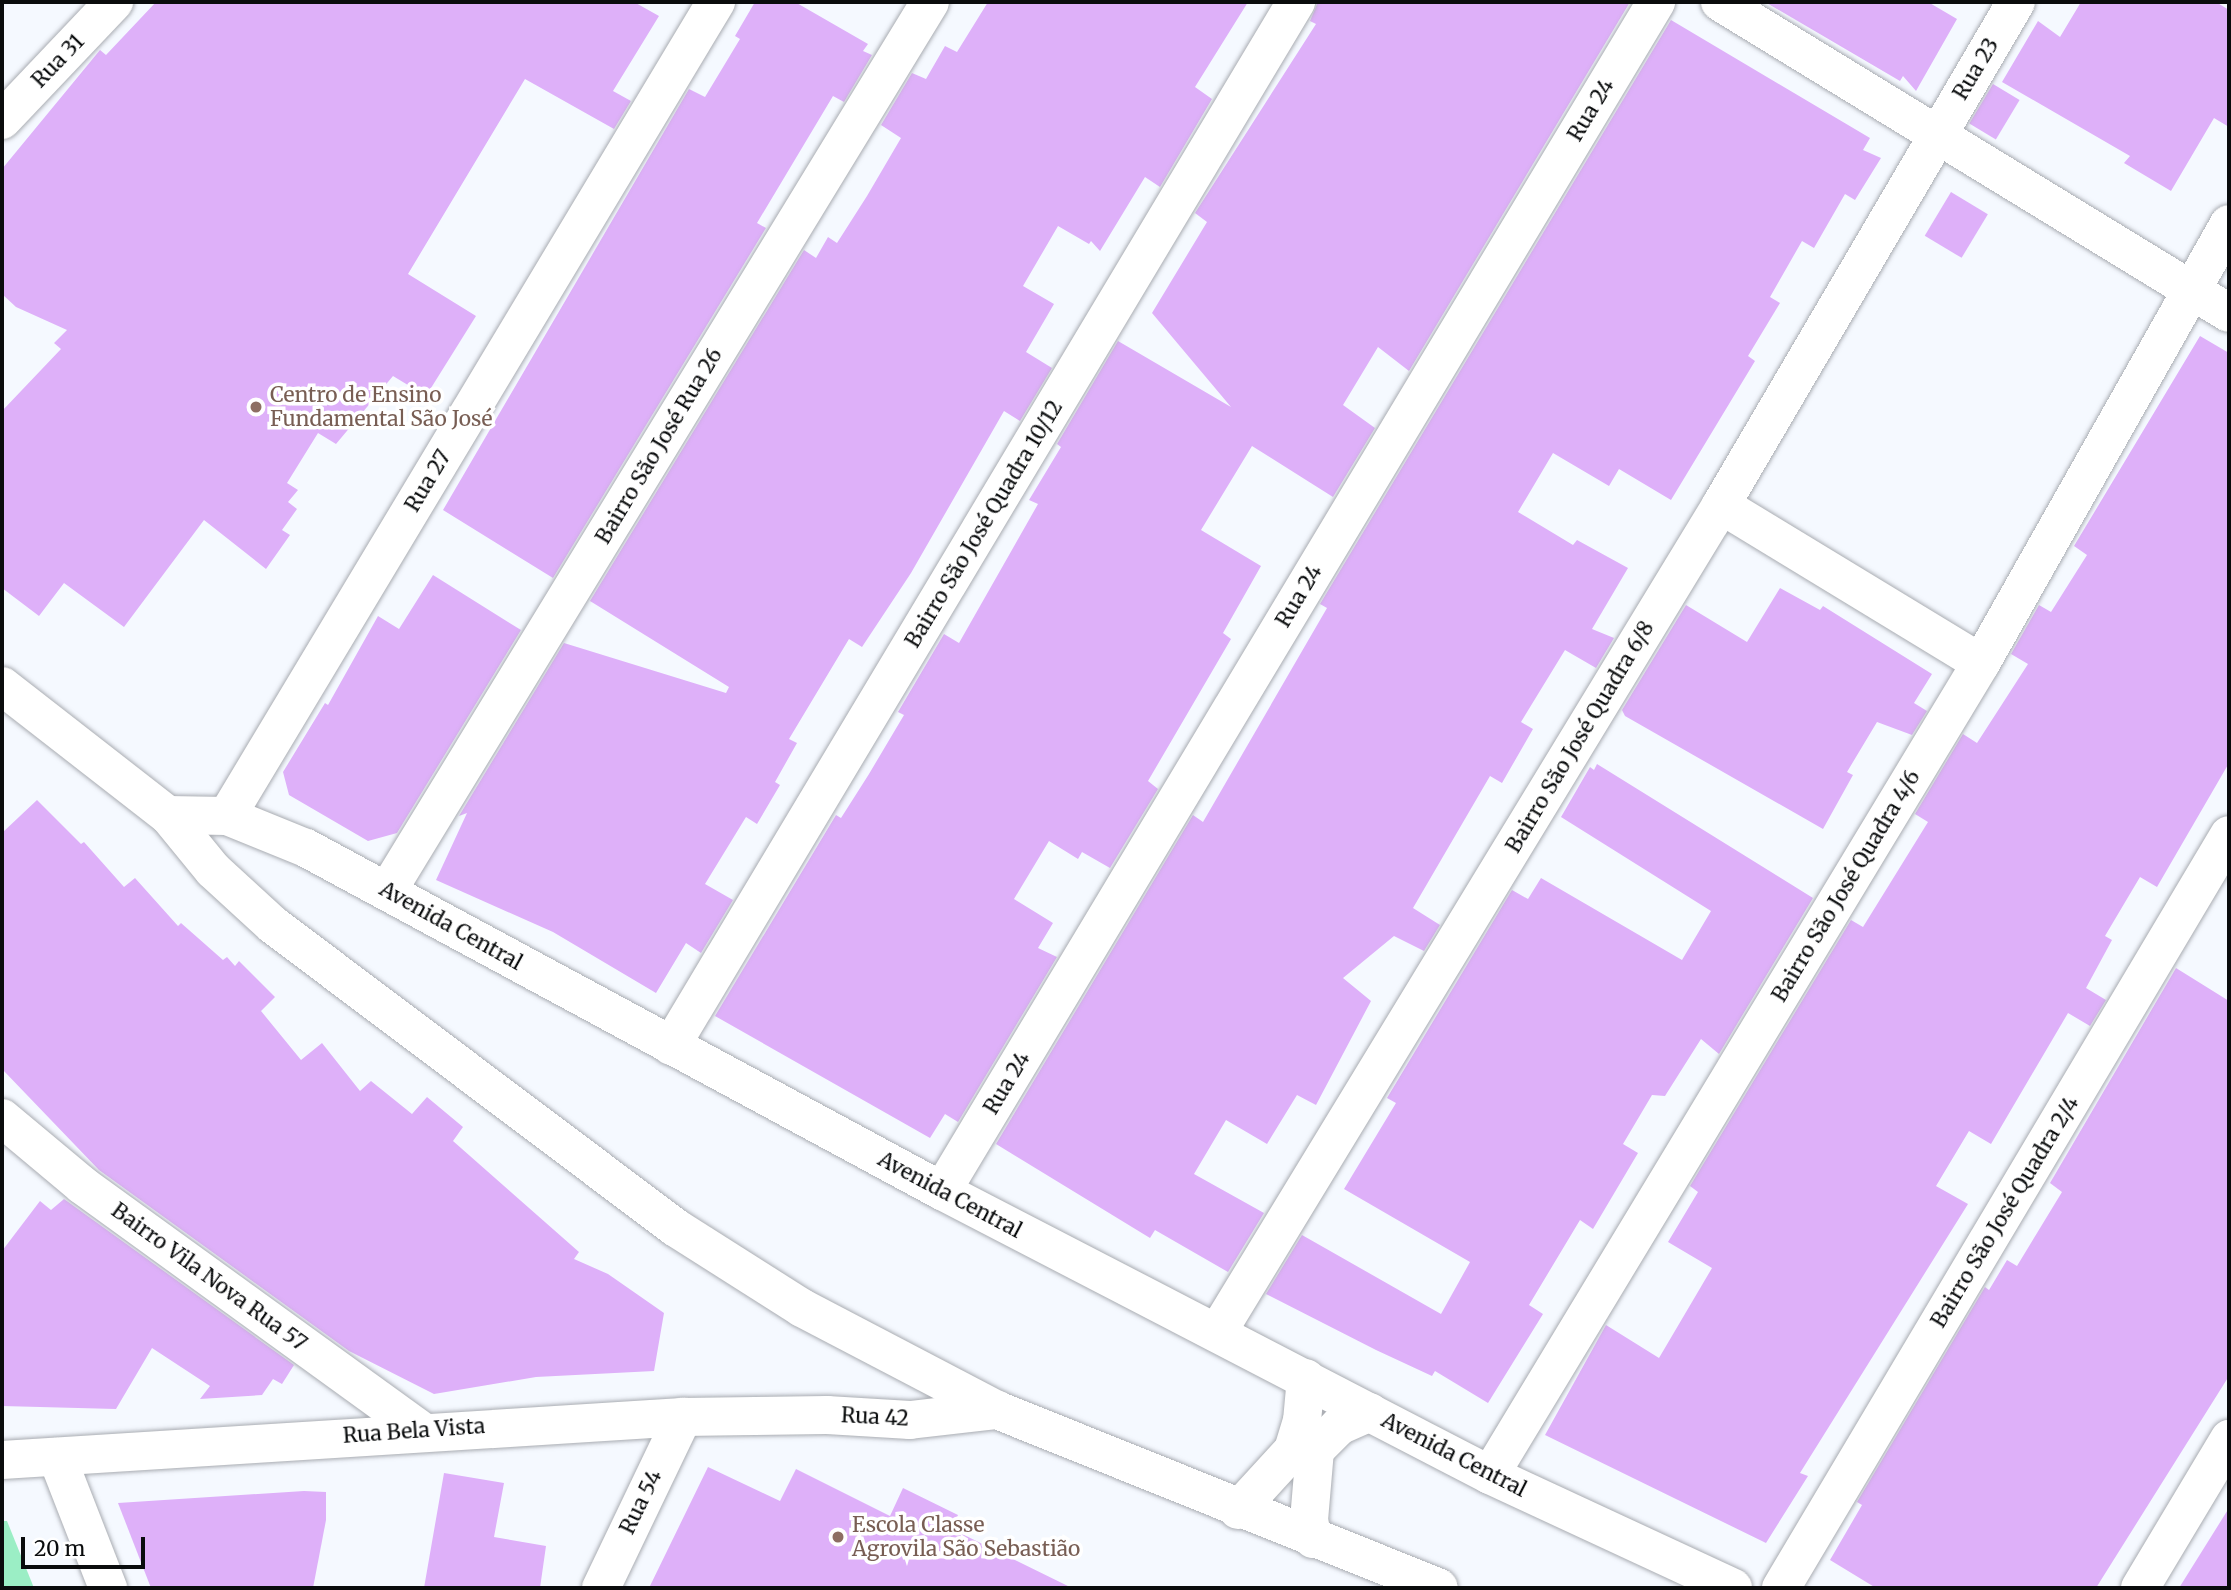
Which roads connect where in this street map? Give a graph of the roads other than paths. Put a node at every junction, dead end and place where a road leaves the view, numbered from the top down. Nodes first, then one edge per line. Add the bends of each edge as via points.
1 (114, 2) edge
2 (716, 2) edge
3 (930, 2) edge
4 (1296, 2) edge
5 (1656, 2) edge
6 (1720, 2) edge
7 (2016, 2) edge
8 (2, 120) edge
9 (1935, 137) junction
10 (2229, 224) edge
11 (2189, 290) junction
12 (2229, 313) edge
13 (1721, 505) junction
14 (1982, 663) junction
15 (2, 686) edge
16 (168, 816) junction
17 (227, 816) junction
18 (2229, 835) edge
19 (388, 890) junction
20 (671, 1046) junction
21 (2, 1118) edge
22 (942, 1191) junction
23 (1217, 1333) junction
24 (1306, 1378) junction
25 (938, 1382) junction
26 (997, 1410) junction
27 (1370, 1412) junction
28 (827, 1415) junction
29 (683, 1416) junction
30 (421, 1430) junction
31 (2229, 1439) edge
32 (57, 1457) junction
33 (2, 1460) edge
34 (1490, 1475) junction
35 (1238, 1510) junction
36 (1313, 1539) junction
37 (108, 1588) edge
38 (601, 1588) edge
39 (1439, 1588) edge
40 (1733, 1588) edge
41 (1781, 1588) edge
42 (2140, 1588) edge

1 - 8 street, Rua 31
2 - 17 street, Rua 27
3 - 19 street, Bairro São José Rua 26
4 - 20 street, Bairro São José Quadra 10/12
5 - 22 street, Rua 24
6 - 9 street
7 - 9 street, Rua 23
9 - 11 street
9 - 13 street, Bairro São José Quadra 6/8
10 - 11 street, Bairro São José Quadra 4/6
11 - 12 street
11 - 14 street, Bairro São José Quadra 4/6
13 - 14 street
13 - 23 street, Bairro São José Quadra 6/8
14 - 34 street, Bairro São José Quadra 4/6
15 - 16 street
16 - 17 street, Avenida Central
16 - 25 street via 213,870 273,925 538,1128 687,1235 802,1308
17 - 19 street, Avenida Central via 306,848
18 - 41 street, Bairro São José Quadra 2/4
19 - 20 street, Avenida Central
20 - 22 street, Avenida Central
21 - 30 street, Bairro Vila Nova Rua 57 via 82,1185
22 - 23 street, Avenida Central
23 - 24 street, Avenida Central
24 - 27 street, Avenida Central
24 - 35 street via 1302,1421 1293,1450
25 - 26 street
25 - 28 street, Rua 42
26 - 28 street, Rua 42 via 910,1420
26 - 35 street
27 - 34 street, Avenida Central
27 - 36 street via 1339,1426 1315,1450 1309,1520
28 - 29 street, Rua Bela Vista
29 - 30 street, Rua Bela Vista
29 - 38 street, Rua 54
30 - 32 street, Rua Bela Vista
31 - 42 street
32 - 33 street, Rua Bela Vista
32 - 37 street
34 - 40 street, Avenida Central
35 - 36 street
36 - 39 street

